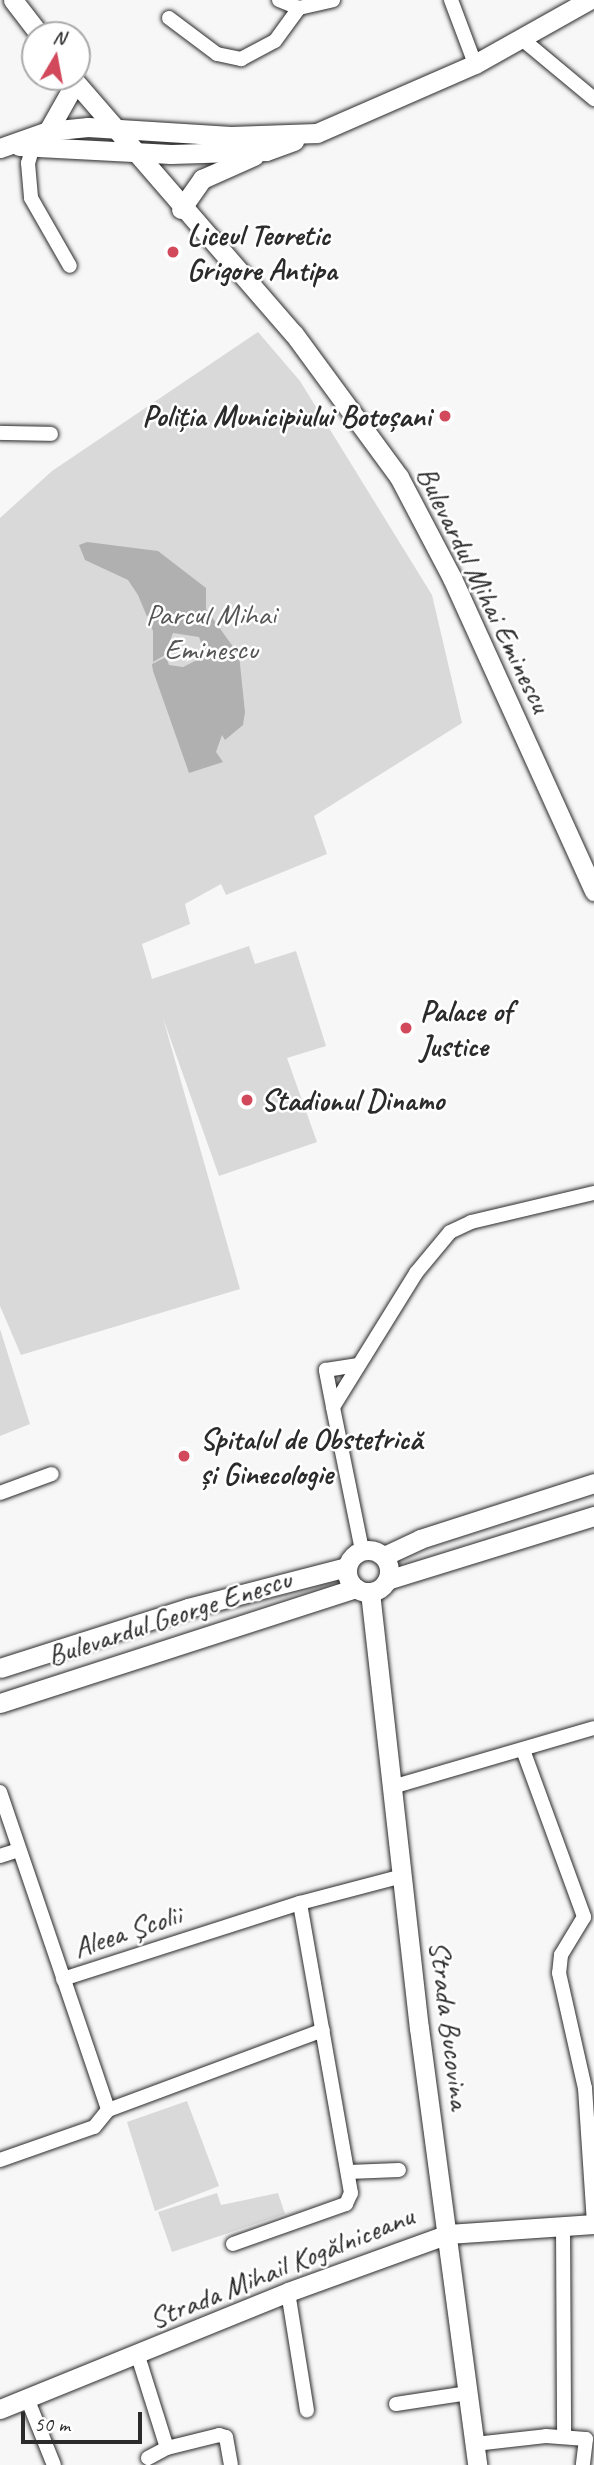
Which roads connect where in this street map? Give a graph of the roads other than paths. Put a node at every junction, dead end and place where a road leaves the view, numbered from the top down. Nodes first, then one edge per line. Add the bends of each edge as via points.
1 (13, 0) edge
2 (279, 0) edge
3 (333, 0) edge
4 (450, 0) edge
5 (589, 0) edge
6 (299, 8) junction
7 (169, 18) dead end
8 (29, 21) edge
9 (522, 39) junction
10 (475, 64) junction
11 (68, 91) edge
12 (83, 91) edge
13 (594, 99) edge
14 (116, 127) junction
15 (48, 131) junction
16 (317, 133) junction
17 (33, 146) junction
18 (2, 148) edge
19 (266, 150) junction
20 (140, 155) junction
21 (181, 209) junction
22 (70, 266) dead end
23 (0, 433) edge
24 (51, 434) dead end
25 (594, 891) edge
26 (594, 1193) edge
27 (357, 1365) junction
28 (333, 1407) junction
29 (52, 1474) dead end
30 (594, 1483) edge
31 (0, 1493) edge
32 (593, 1521) edge
33 (362, 1550) junction
34 (384, 1556) junction
35 (347, 1567) junction
36 (387, 1580) junction
37 (363, 1590) junction
38 (0, 1668) edge
39 (0, 1703) edge
40 (594, 1728) edge
41 (523, 1750) junction
42 (392, 1787) junction
43 (0, 1792) edge
44 (19, 1850) junction
45 (0, 1856) edge
46 (403, 1876) junction
47 (300, 1903) junction
48 (589, 1915) edge
49 (62, 1979) junction
50 (323, 2030) junction
51 (590, 2088) edge
52 (108, 2110) junction
53 (0, 2160) edge
54 (399, 2169) dead end
55 (348, 2172) junction
56 (594, 2224) edge
57 (562, 2225) junction
58 (448, 2234) junction
59 (233, 2244) dead end
60 (288, 2292) junction
61 (138, 2356) junction
62 (468, 2393) junction
63 (27, 2398) junction
64 (396, 2403) dead end
65 (0, 2409) edge
66 (307, 2410) dead end
67 (564, 2437) junction
68 (475, 2444) junction
69 (167, 2448) junction
70 (148, 2458) dead end
71 (54, 2465) edge
72 (231, 2465) edge
73 (477, 2465) edge
74 (583, 2465) edge

1 - 8 main road
2 - 6 street
3 - 6 street
4 - 10 street
5 - 9 main road
6 - 7 street via 275,41 241,59 217,54
9 - 10 main road
9 - 13 street
10 - 16 main road
11 - 15 main road
12 - 14 main road, Bulevardul Mihai Eminescu
14 - 15 main road
14 - 16 main road via 231,136
14 - 20 main road, Bulevardul Mihai Eminescu
15 - 18 main road
16 - 19 main road
17 - 18 main road
17 - 20 main road
17 - 22 street via 31,198
19 - 20 main road
19 - 21 main road via 202,178
20 - 21 main road, Bulevardul Mihai Eminescu
21 - 25 main road, Bulevardul Mihai Eminescu via 294,334 399,477 452,578
23 - 24 street
26 - 27 street via 471,1222 450,1232 432,1250
27 - 28 street
27 - 28 street via 326,1370
28 - 33 street
29 - 31 street
30 - 34 main road via 420,1539
32 - 36 main road
33 - 34 main road
33 - 35 main road
34 - 36 main road via 390,1568
35 - 37 main road
35 - 38 main road, Bulevardul George Enescu via 188,1608
36 - 37 main road
37 - 39 main road, Bulevardul George Enescu
37 - 42 main road, Strada Bucovina
40 - 41 street
41 - 42 street
41 - 48 street
42 - 46 main road, Strada Bucovina
43 - 44 street
44 - 45 street
44 - 49 street
46 - 47 street, Aleea Școlii
46 - 58 main road, Strada Bucovina
47 - 49 street, Aleea Școlii
47 - 50 street
48 - 51 street via 561,1955 559,1973
49 - 52 street, Aleea Școlii
50 - 52 street
50 - 55 street
51 - 56 street
52 - 53 street via 94,2127
54 - 55 street
55 - 59 street via 351,2193 346,2204
56 - 57 main road, Strada Mihail Kogălniceanu
57 - 58 main road, Strada Mihail Kogălniceanu
57 - 67 street
58 - 60 main road, Strada Mihail Kogălniceanu
58 - 62 main road, Strada Bucovina
60 - 61 main road, Strada Mihail Kogălniceanu
60 - 66 street
61 - 63 main road, Strada Mihail Kogălniceanu
61 - 69 street
62 - 64 street
62 - 68 main road, Strada Bucovina
63 - 65 main road, Strada Mihail Kogălniceanu
63 - 71 street
67 - 68 street
67 - 74 street via 586,2439
68 - 73 main road, Strada Bucovina
69 - 70 street
69 - 72 street via 219,2435 226,2437

